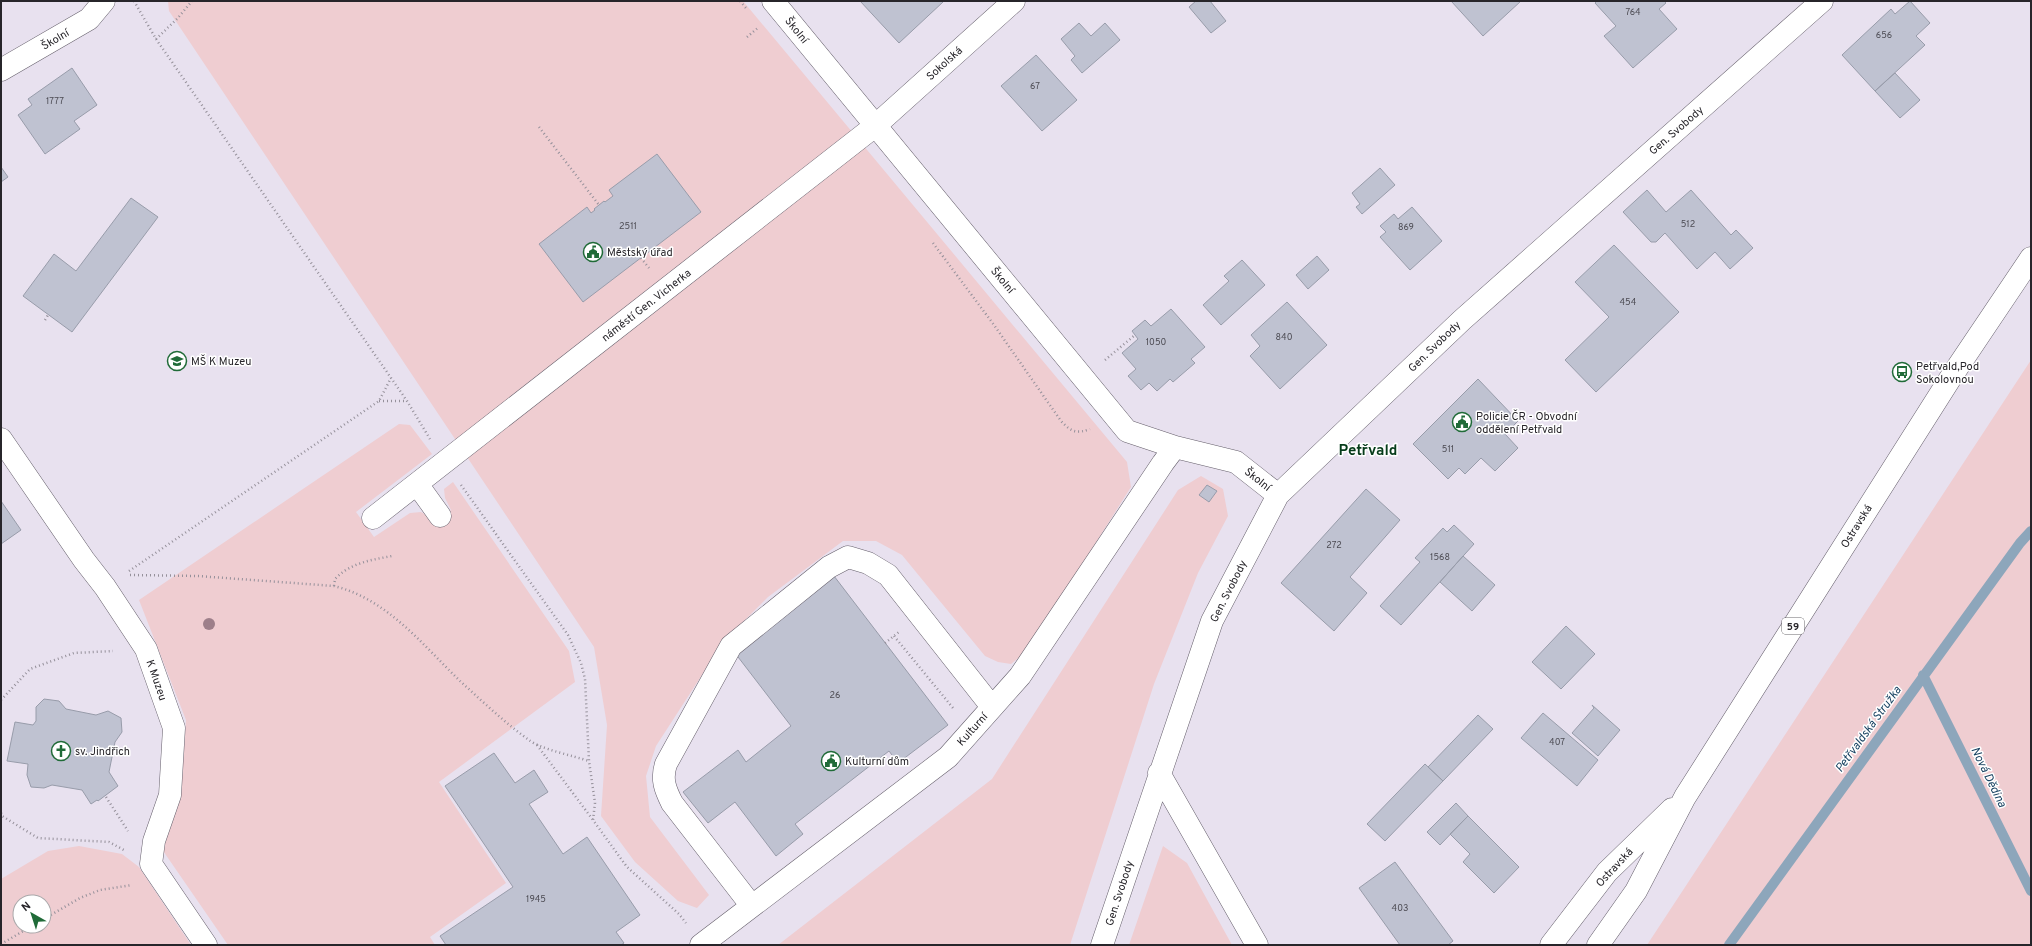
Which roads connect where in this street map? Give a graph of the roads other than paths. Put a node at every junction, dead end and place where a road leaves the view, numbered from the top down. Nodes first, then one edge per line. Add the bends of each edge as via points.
1 (104, 1) edge
2 (773, 1) edge
3 (1014, 1) edge
4 (1822, 1) edge
5 (1, 70) edge
6 (875, 126) junction
7 (2031, 258) edge
8 (1, 439) edge
9 (1175, 447) junction
10 (417, 484) junction
11 (1278, 495) junction
12 (440, 516) dead end
13 (373, 518) dead end
14 (992, 707) junction
15 (1159, 773) junction
16 (1685, 797) junction
17 (751, 905) junction
18 (206, 945) edge
19 (701, 945) edge
20 (1102, 945) edge
21 (1257, 945) edge
22 (1551, 945) edge
23 (1598, 945) edge

1 - 5 street, Školní via 89,19
2 - 6 street, Školní
3 - 6 street, Sokolská
4 - 11 street, Gen. Svobody via 1462,320
6 - 9 street, Školní via 1127,431
6 - 10 street, náměstí Gen. Vicherka
7 - 16 street, Ostravská / 59 via 1902,455
8 - 18 street, K Muzeu via 84,560 106,587 146,649 174,728 170,795 154,841 157,873
9 - 11 street, Školní via 1236,462
9 - 14 street, Kulturní via 1020,676
10 - 12 street
10 - 13 street, náměstí Gen. Vicherka
11 - 15 street, Gen. Svobody via 1212,620
14 - 17 street, Kulturní via 948,757
14 - 17 street via 888,575 868,563 848,557 829,567 731,646 662,775 672,803
15 - 20 street, Gen. Svobody
15 - 21 street
16 - 22 street, Ostravská via 1607,872
16 - 23 street, Ostravská via 1636,891
17 - 19 street, Kulturní

